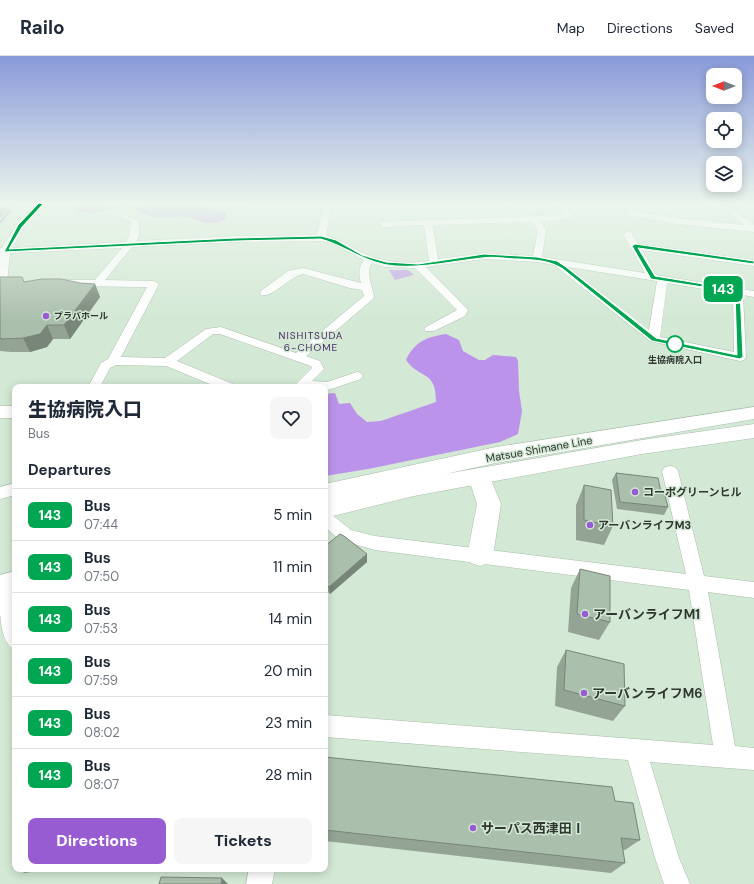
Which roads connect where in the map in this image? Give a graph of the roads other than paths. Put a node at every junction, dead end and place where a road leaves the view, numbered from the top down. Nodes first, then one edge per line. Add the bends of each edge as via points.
1 (9, 243) edge
2 (171, 243) edge
3 (338, 243) edge
4 (431, 243) edge
5 (540, 243) edge
6 (633, 243) edge
7 (129, 245) junction
8 (635, 246) junction
9 (3, 251) edge
10 (370, 259) junction
11 (537, 259) junction
12 (555, 262) junction
13 (434, 263) junction
14 (754, 263) edge
15 (418, 265) junction
16 (657, 278) junction
17 (98, 282) junction
18 (1, 283) edge
19 (16, 283) edge
20 (46, 283) edge
21 (368, 287) junction
22 (738, 291) junction
23 (264, 293) dead end
24 (754, 294) edge
25 (430, 330) dead end
26 (654, 339) junction
27 (298, 357) junction
28 (740, 357) junction
29 (112, 361) junction
30 (168, 362) junction
31 (740, 371) dead end
32 (357, 376) dead end
33 (96, 384) edge
34 (221, 384) edge
35 (303, 384) edge
36 (328, 386) edge
37 (0, 412) edge
38 (12, 412) edge
39 (754, 413) edge
40 (754, 431) edge
41 (670, 472) dead end
42 (479, 476) junction
43 (12, 490) edge
44 (328, 492) edge
45 (0, 493) edge
46 (328, 508) edge
47 (328, 520) edge
48 (480, 556) junction
49 (697, 583) junction
50 (754, 590) edge
51 (7, 595) edge
52 (12, 640) edge
53 (328, 726) edge
54 (636, 751) junction
55 (726, 756) junction
56 (754, 759) edge
57 (261, 872) edge
58 (259, 884) edge
59 (677, 884) edge

1 - 9 street
2 - 7 street
3 - 10 street
4 - 13 street
5 - 11 street
6 - 8 street
7 - 9 street
7 - 17 street
8 - 14 street
8 - 16 street
9 - 18 street
10 - 15 street via 390,264
10 - 21 street via 363,269
11 - 12 street
11 - 13 street via 484,256
12 - 16 street
12 - 26 street
13 - 15 street
15 - 25 street via 463,310 461,314
16 - 22 street
16 - 26 street
17 - 20 street
17 - 29 street via 154,284
18 - 19 street
21 - 23 street via 354,286 303,271 292,273
21 - 27 street via 369,297
22 - 24 street
22 - 28 street
26 - 28 street
27 - 30 street via 221,330 210,331
27 - 35 street via 318,366
28 - 31 street
29 - 30 street
29 - 33 street via 105,366
30 - 34 street
32 - 36 street
37 - 38 main road
39 - 44 main road, Matsue Shimane Line via 496,456
40 - 42 main road, Matsue Shimane Line via 642,447
41 - 49 street
42 - 46 main road, Matsue Shimane Line
42 - 48 main road via 489,504
43 - 45 street
47 - 48 street via 346,535 375,543
48 - 49 street
49 - 50 street
49 - 55 street
51 - 52 street via 6,628
53 - 54 street
54 - 55 street
54 - 59 street
55 - 56 street
57 - 58 street

